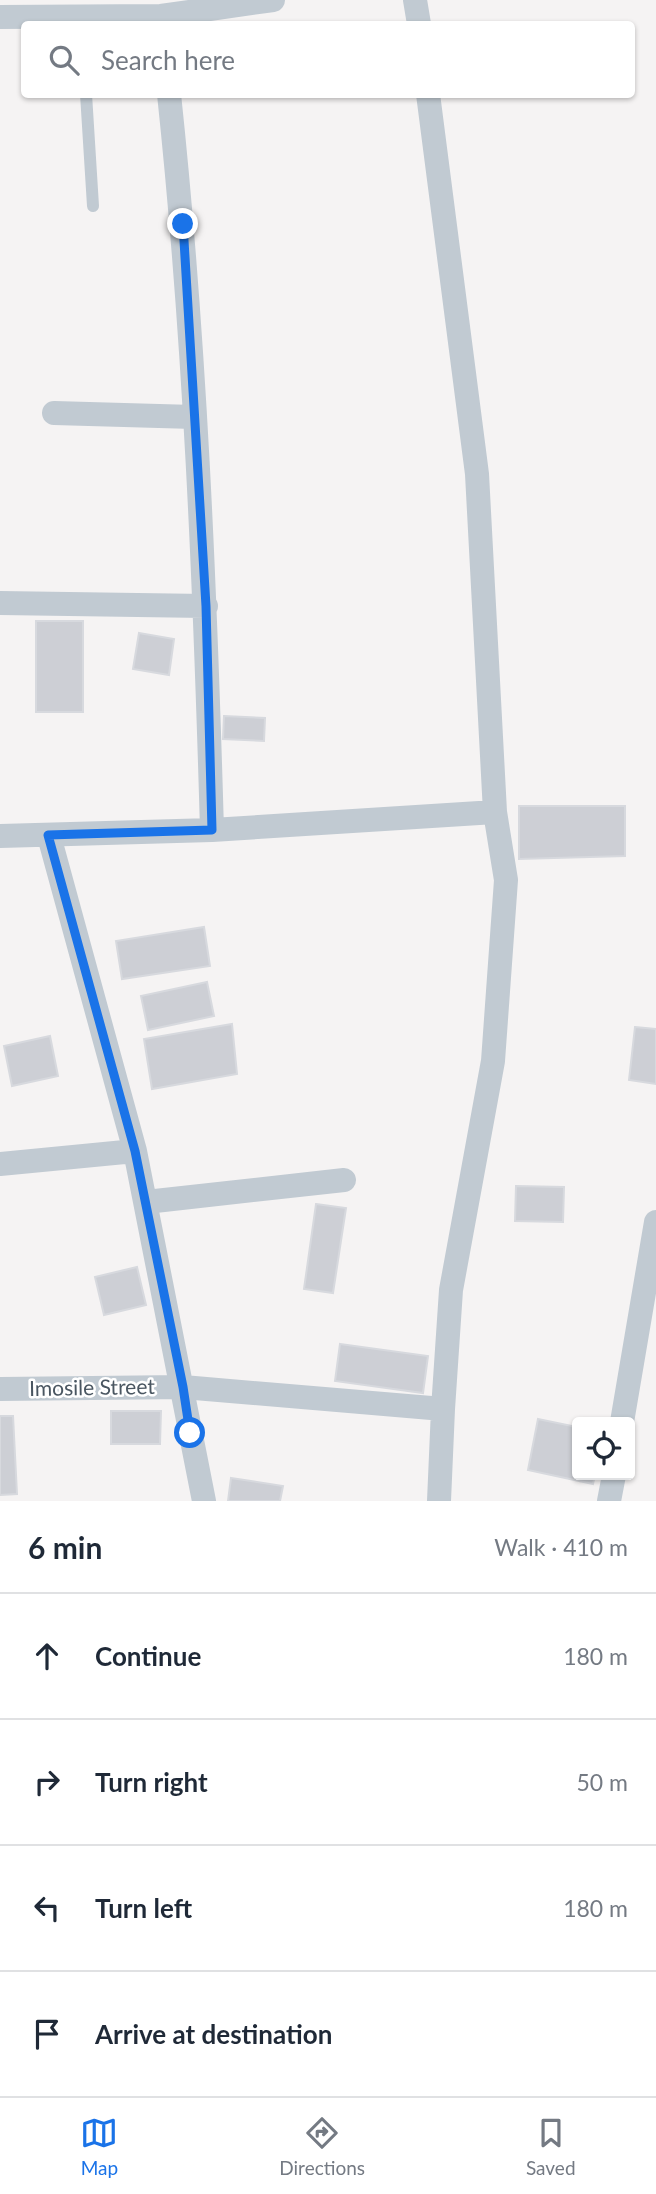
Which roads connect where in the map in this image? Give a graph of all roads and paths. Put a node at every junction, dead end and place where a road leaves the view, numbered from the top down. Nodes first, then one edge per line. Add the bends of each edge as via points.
1 (267, 0) edge
2 (273, 0) edge
3 (415, 0) edge
4 (0, 17) edge
5 (162, 20) edge
6 (82, 21) edge
7 (418, 21) edge
8 (86, 98) edge
9 (169, 98) edge
10 (429, 98) edge
11 (93, 206) dead end
12 (54, 413) dead end
13 (194, 417) junction
14 (0, 603) edge
15 (206, 606) junction
16 (495, 811) junction
17 (212, 830) junction
18 (48, 835) junction
19 (0, 836) edge
20 (135, 1151) junction
21 (0, 1164) edge
22 (344, 1180) dead end
23 (146, 1202) junction
24 (656, 1222) edge
25 (183, 1387) junction
26 (0, 1389) edge
27 (443, 1409) junction
28 (623, 1417) edge
29 (613, 1480) edge
30 (204, 1501) edge
31 (439, 1501) edge
32 (609, 1501) edge

1 - 2 street
1 - 5 street
3 - 7 street
4 - 6 street
5 - 6 street
8 - 11 lane
9 - 13 street via 183,224
10 - 16 street via 477,474
12 - 13 street
13 - 15 street
14 - 15 street
15 - 17 street
16 - 17 street
16 - 27 street via 506,880 494,1061 451,1290
17 - 18 street
18 - 19 street
18 - 20 street
20 - 21 street
20 - 23 street
22 - 23 street
23 - 25 street
24 - 28 street
25 - 26 street, Imosile Street
25 - 27 street, Imosile Street
25 - 30 street
27 - 31 street
29 - 32 street

